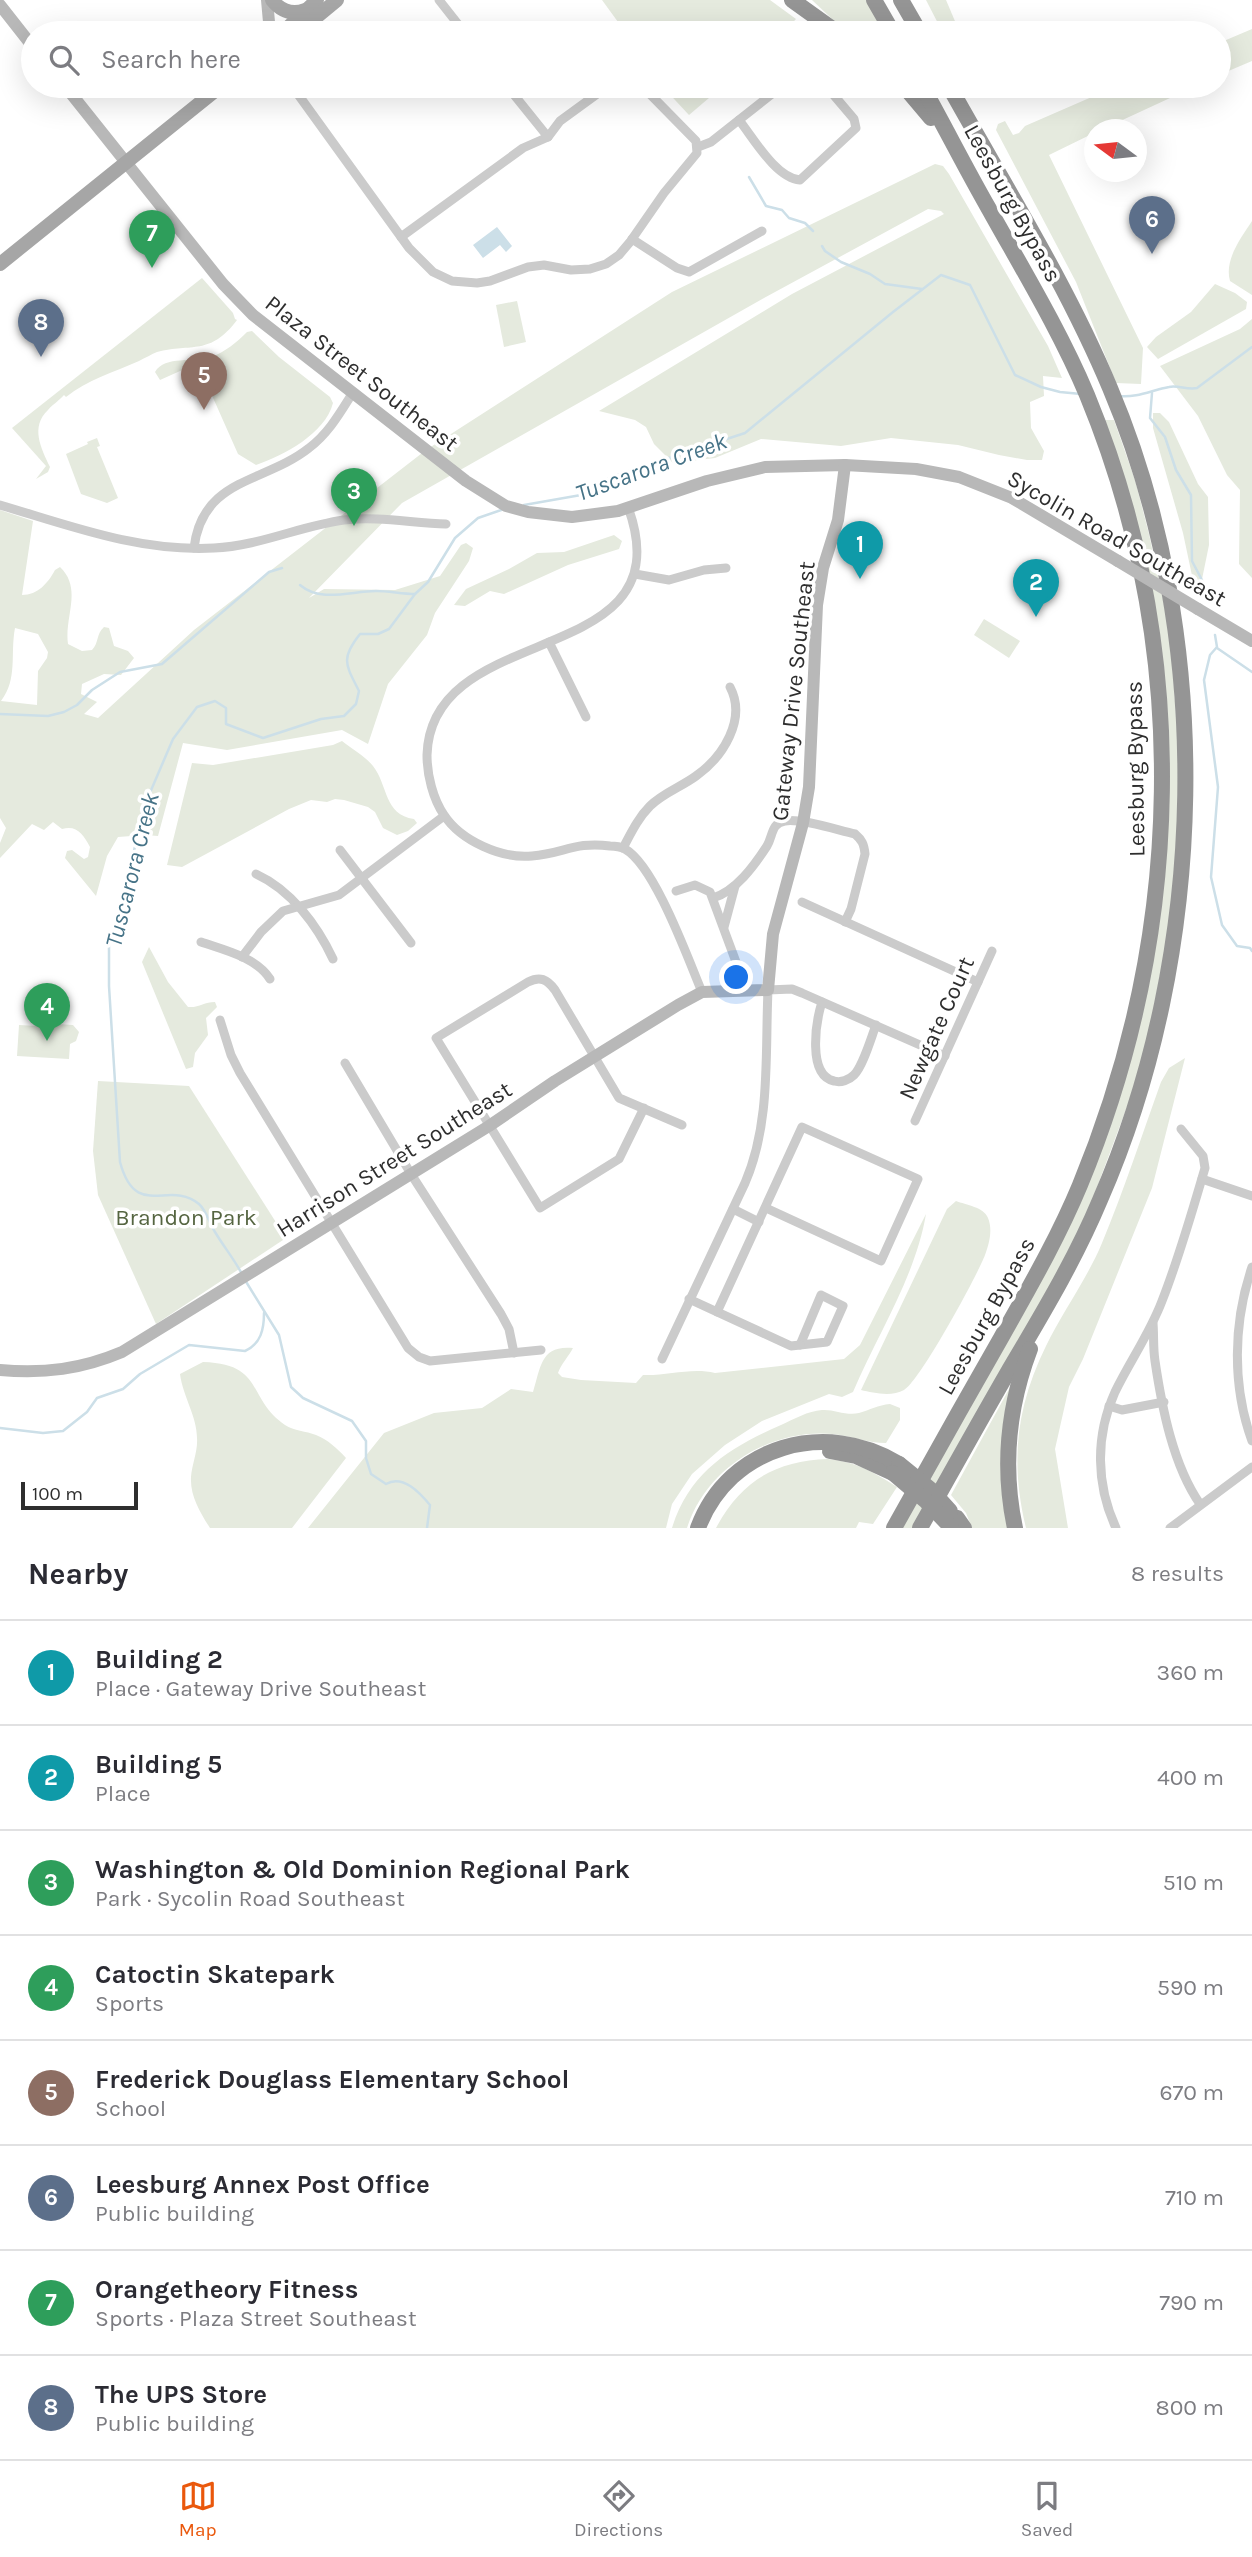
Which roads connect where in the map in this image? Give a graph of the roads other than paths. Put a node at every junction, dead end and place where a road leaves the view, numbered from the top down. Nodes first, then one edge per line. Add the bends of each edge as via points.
1 (270, 0) edge
2 (337, 0) edge
3 (439, 0) edge
4 (785, 0) edge
5 (792, 0) edge
6 (874, 0) edge
7 (904, 4) edge
8 (0, 5) edge
9 (312, 5) edge
10 (819, 20) joint
11 (270, 21) edge
12 (295, 21) edge
13 (312, 21) edge
14 (456, 21) edge
15 (886, 21) edge
16 (913, 21) edge
17 (21, 32) edge
18 (74, 98) edge
19 (206, 98) edge
20 (301, 98) edge
21 (517, 98) edge
22 (592, 98) edge
23 (654, 98) edge
24 (767, 98) edge
25 (836, 98) edge
26 (914, 98) edge
27 (928, 98) edge
28 (956, 98) edge
29 (739, 120) junction
30 (548, 137) junction
31 (698, 147) junction
32 (124, 163) junction
33 (978, 190) junction
34 (762, 231) dead end
35 (401, 237) junction
36 (632, 239) junction
37 (0, 264) edge
38 (352, 394) junction
39 (845, 465) junction
40 (0, 505) edge
41 (628, 507) junction
42 (446, 524) dead end
43 (194, 548) junction
44 (726, 568) dead end
45 (635, 574) junction
46 (1252, 641) edge
47 (549, 642) junction
48 (730, 687) dead end
49 (586, 717) dead end
50 (444, 816) junction
51 (803, 823) junction
52 (624, 848) junction
53 (340, 850) dead end
54 (256, 874) dead end
55 (362, 880) junction
56 (736, 886) junction
57 (676, 891) dead end
58 (713, 898) junction
59 (802, 902) dead end
60 (297, 905) junction
61 (845, 922) junction
62 (724, 927) junction
63 (201, 942) dead end
64 (411, 943) dead end
65 (992, 951) dead end
66 (242, 957) junction
67 (333, 959) dead end
68 (739, 970) dead end
69 (270, 979) dead end
70 (978, 982) junction
71 (768, 990) junction
72 (702, 992) junction
73 (822, 1002) junction
74 (220, 1020) dead end
75 (876, 1025) junction
76 (595, 1056) junction
77 (945, 1056) junction
78 (345, 1063) dead end
79 (644, 1108) junction
80 (915, 1121) dead end
81 (682, 1125) dead end
82 (489, 1126) junction
83 (1181, 1129) dead end
84 (411, 1174) junction
85 (1202, 1179) junction
86 (1252, 1196) edge
87 (766, 1208) junction
88 (733, 1209) junction
89 (759, 1222) junction
90 (330, 1223) junction
91 (1252, 1267) edge
92 (1250, 1280) edge
93 (1054, 1291) junction
94 (690, 1299) junction
95 (717, 1312) junction
96 (1153, 1323) junction
97 (800, 1345) junction
98 (541, 1350) dead end
99 (513, 1353) junction
100 (662, 1359) dead end
101 (0, 1370) edge
102 (1164, 1402) junction
103 (1110, 1406) junction
104 (1252, 1441) edge
105 (1252, 1467) edge
106 (896, 1468) junction
107 (1200, 1504) junction
108 (956, 1525) edge
109 (698, 1528) edge
110 (706, 1528) edge
111 (894, 1528) edge
112 (920, 1528) edge
113 (1015, 1528) edge
114 (1116, 1528) edge
115 (1170, 1528) edge

1 - 9 main road via 283,10 298,13
1 - 11 main road
2 - 13 main road
3 - 14 street
4 - 10 highway
5 - 10 highway
6 - 15 highway
7 - 16 highway
8 - 17 main road
9 - 12 main road
18 - 32 main road, Plaza Street Southeast
19 - 32 main road
20 - 35 street
21 - 30 street
22 - 30 street via 560,121
23 - 31 street
24 - 29 street
25 - 29 street via 856,128 800,180 781,174
26 - 33 highway
27 - 33 highway, Leesburg Bypass
28 - 93 highway, Leesburg Bypass via 1076,313 1121,417 1155,527 1176,639 1185,745 1184,843 1157,1032 1135,1113 1100,1203
29 - 31 street via 712,142
30 - 35 street via 523,148
31 - 36 street
32 - 37 main road
32 - 38 main road, Plaza Street Southeast via 234,296
33 - 111 highway, Leesburg Bypass via 1072,362 1113,467 1137,556 1154,648 1163,775 1161,846 1144,975 1121,1071 1078,1189 1041,1266
34 - 36 street via 689,272
35 - 36 street via 426,267 452,281 477,283 544,265 590,269 619,255
38 - 41 main road, Plaza Street Southeast via 506,506 551,516
38 - 43 street via 309,448 239,483 218,499 201,523
39 - 41 main road, Sycolin Road Southeast via 765,467
39 - 46 main road, Sycolin Road Southeast, bridge via 916,469 984,486 1023,504
39 - 51 main road, Gateway Drive Southeast via 838,520 822,568 817,605 812,762
40 - 43 street via 132,544
41 - 45 street via 639,547
42 - 43 street via 343,520 231,547
44 - 45 street via 669,580
45 - 47 street via 628,590 608,612
47 - 49 street
47 - 50 street via 471,677 443,707 427,757 434,795
48 - 52 street via 736,715 722,750 696,776 651,804
50 - 52 street via 469,838 516,856 585,844
50 - 55 street
51 - 56 street via 778,823
51 - 61 street via 855,834 864,845
51 - 71 main road, Gateway Drive Southeast via 773,934
52 - 72 street via 649,875
53 - 55 street
54 - 60 street via 280,886
55 - 60 street via 339,895
55 - 64 street
56 - 58 street
56 - 62 street
57 - 58 street via 695,886
58 - 62 street
59 - 61 street
60 - 66 street via 268,923
60 - 67 street
61 - 70 street
62 - 68 street
63 - 66 street
65 - 70 street, Newgate Court
66 - 69 street
70 - 77 street, Newgate Court
71 - 72 main road, Harrison Street Southeast
71 - 73 street via 792,989
71 - 88 street, Gateway Drive Southeast via 763,1122 751,1170
72 - 76 main road, Harrison Street Southeast
73 - 75 street
73 - 75 street via 816,1057 828,1079 840,1082 857,1073
74 - 90 street via 240,1073
75 - 77 street
76 - 79 street via 619,1097
76 - 82 main road, Harrison Street Southeast
76 - 82 street via 555,990 541,979 528,982 436,1038
77 - 80 street, Newgate Court
78 - 84 street
79 - 81 street
79 - 82 street via 619,1159 540,1208
82 - 84 main road, Harrison Street Southeast
83 - 85 street via 1203,1156
84 - 90 main road, Harrison Street Southeast
84 - 99 street via 501,1314
85 - 86 street
85 - 96 street
87 - 87 street via 881,1261 918,1179 802,1127
87 - 89 street
88 - 89 street
88 - 94 street, Gateway Drive Southeast
89 - 95 street
90 - 99 street via 414,1354 436,1361
90 - 101 main road, Harrison Street Southeast via 132,1346 97,1362 39,1373
91 - 92 street
92 - 104 street via 1239,1325 1237,1368
93 - 112 highway, Leesburg Bypass
93 - 113 highway via 1029,1352 1013,1410 1007,1462
94 - 95 street
94 - 100 street, Gateway Drive Southeast
95 - 97 street via 791,1346
96 - 102 street via 1155,1363
96 - 103 street
97 - 97 street via 821,1295 842,1304 827,1342
98 - 99 street
102 - 103 street via 1122,1410
102 - 107 street via 1184,1478
103 - 114 street via 1100,1456 1104,1494
105 - 107 street
106 - 108 highway, bridge
106 - 109 highway via 881,1453 853,1444 793,1445 756,1458 737,1472 708,1506
106 - 110 highway via 843,1453 790,1454 739,1480 720,1500
107 - 115 street

